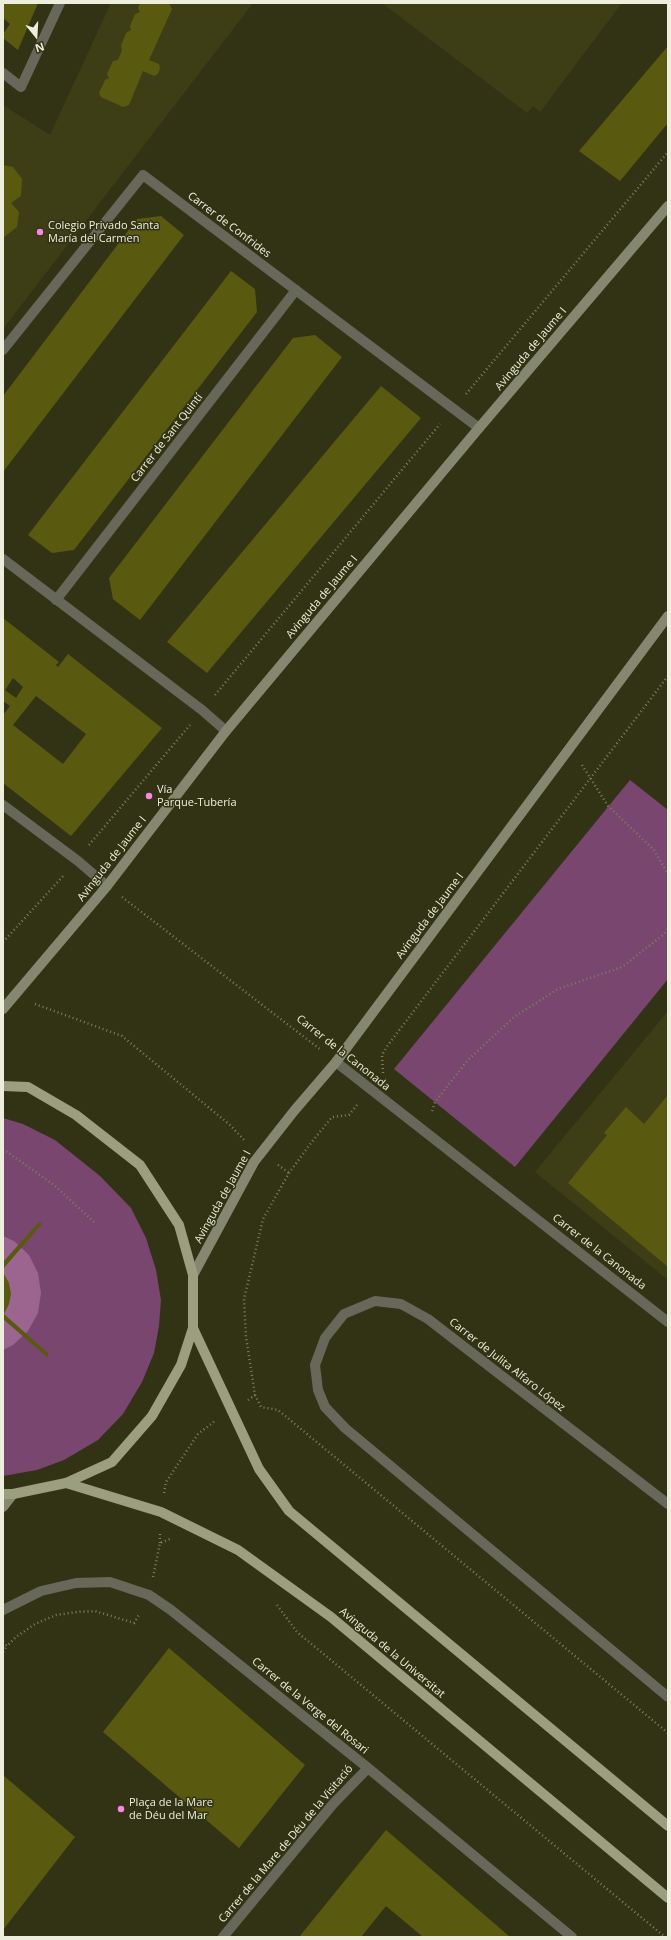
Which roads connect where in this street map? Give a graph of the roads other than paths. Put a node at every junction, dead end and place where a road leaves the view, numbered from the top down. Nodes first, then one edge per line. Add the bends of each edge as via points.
1 (60, 3) edge
2 (3, 73) edge
3 (668, 206) edge
4 (296, 290) junction
5 (3, 350) edge
6 (479, 428) junction
7 (3, 559) edge
8 (56, 600) junction
9 (668, 616) edge
10 (226, 731) junction
11 (3, 805) edge
12 (107, 886) junction
13 (3, 1009) edge
14 (336, 1062) junction
15 (3, 1086) edge
16 (193, 1276) junction
17 (668, 1322) edge
18 (193, 1328) junction
19 (66, 1482) junction
20 (8, 1494) edge
21 (668, 1504) edge
22 (3, 1507) edge
23 (3, 1610) edge
24 (668, 1697) edge
25 (368, 1768) junction
26 (668, 1826) edge
27 (668, 1898) edge
28 (223, 1937) edge
29 (572, 1937) edge

1 - 2 street via 21,87
3 - 6 main road, Avinguda de Jaume I
4 - 5 street, Carrer de Confrides via 143,176
4 - 6 street, Carrer de Confrides
4 - 8 street, Carrer de Sant Quintí
6 - 10 main road, Avinguda de Jaume I
7 - 8 street
8 - 10 street
9 - 14 main road, Avinguda de Jaume I
10 - 12 main road, Avinguda de Jaume I
11 - 12 street
12 - 13 main road, Avinguda de Jaume I
14 - 16 main road, Avinguda de Jaume I via 254,1162
14 - 17 street, Carrer de la Canonada
15 - 16 main road via 28,1087 76,1115 140,1165 179,1225
16 - 18 main road
18 - 19 main road via 181,1365 152,1416 112,1462
18 - 26 main road via 259,1469 289,1511
19 - 20 main road
19 - 27 main road, Avinguda de la Universitat via 161,1512 238,1550 330,1617
20 - 22 main road
21 - 24 street, Carrer de Julita Alfaro López via 428,1319 401,1304 375,1301 344,1314 325,1338 315,1365 318,1390 325,1407 345,1428
23 - 25 street, Carrer de la Verge del Rosari via 41,1591 76,1583 110,1582 149,1595
25 - 28 street, Carrer de la Mare de Déu de la Visitació via 333,1804
25 - 29 street, Carrer de la Verge del Rosari

